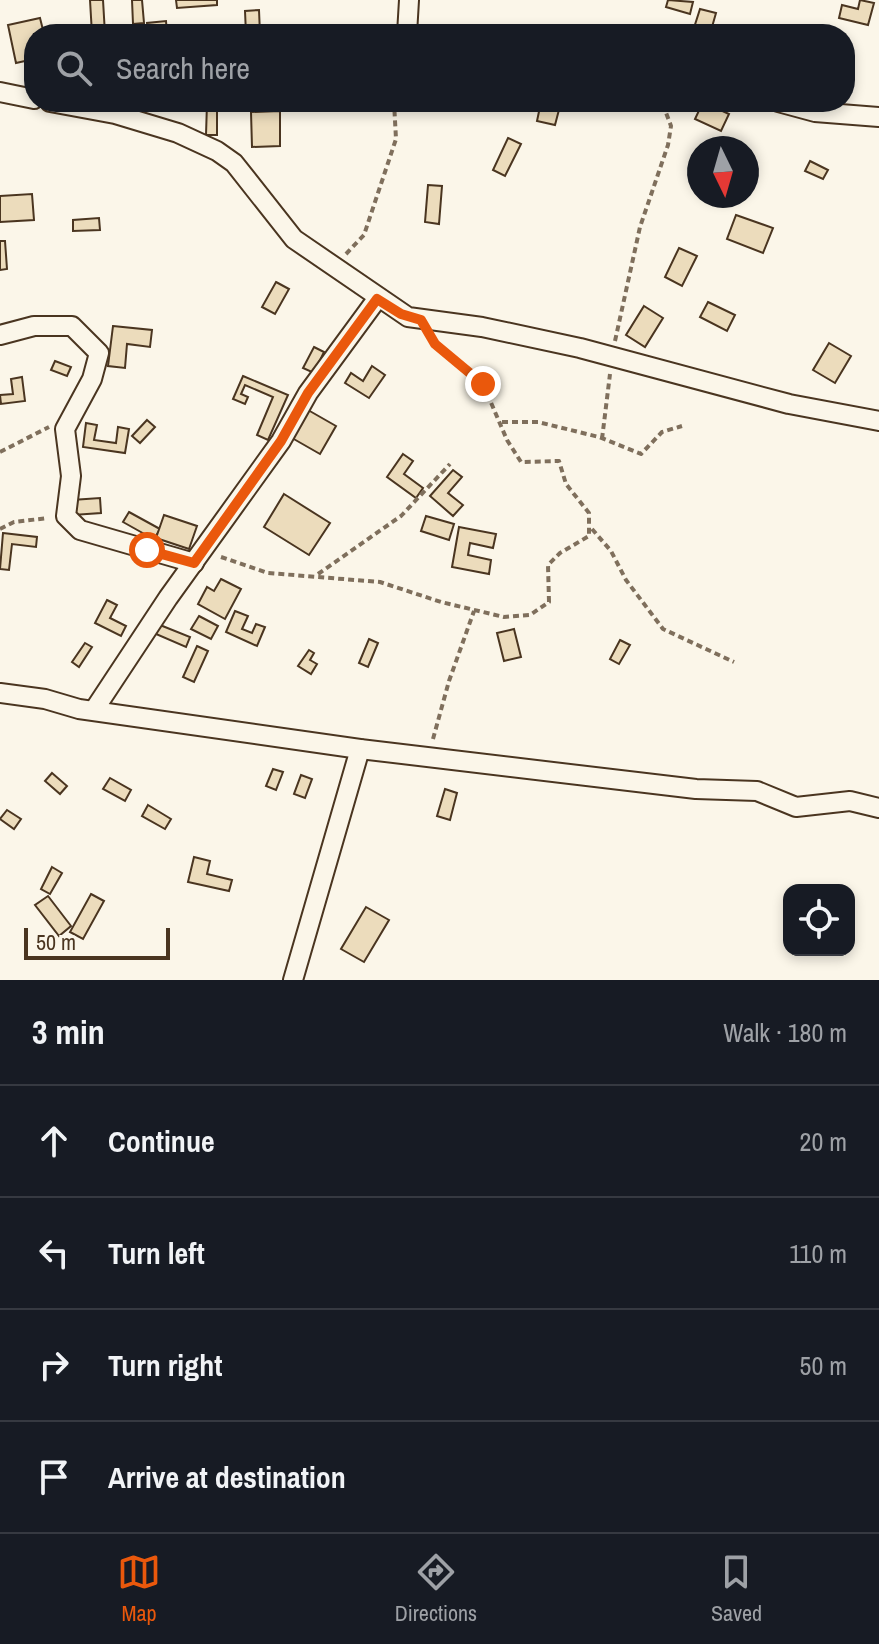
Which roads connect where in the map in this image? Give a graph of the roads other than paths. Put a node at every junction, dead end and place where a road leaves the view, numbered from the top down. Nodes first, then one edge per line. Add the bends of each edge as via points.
1 (409, 0) edge
2 (408, 24) edge
3 (0, 92) edge
4 (24, 97) edge
5 (104, 112) edge
6 (815, 112) edge
7 (879, 117) edge
8 (377, 299) junction
9 (0, 335) edge
10 (879, 421) edge
11 (199, 557) junction
12 (0, 693) edge
13 (94, 710) junction
14 (360, 749) junction
15 (879, 808) edge
16 (293, 980) edge

1 - 2 street
3 - 4 street
5 - 8 street via 178,133 217,151 234,163 287,231
6 - 7 street
8 - 10 street via 421,320 482,327 789,404
8 - 11 street
9 - 11 street via 34,326 72,326 97,349 99,362 66,420 71,476 66,516 80,530
11 - 13 street
12 - 13 street
13 - 14 street
14 - 15 street via 696,789 757,791 796,807 850,801
14 - 16 street

